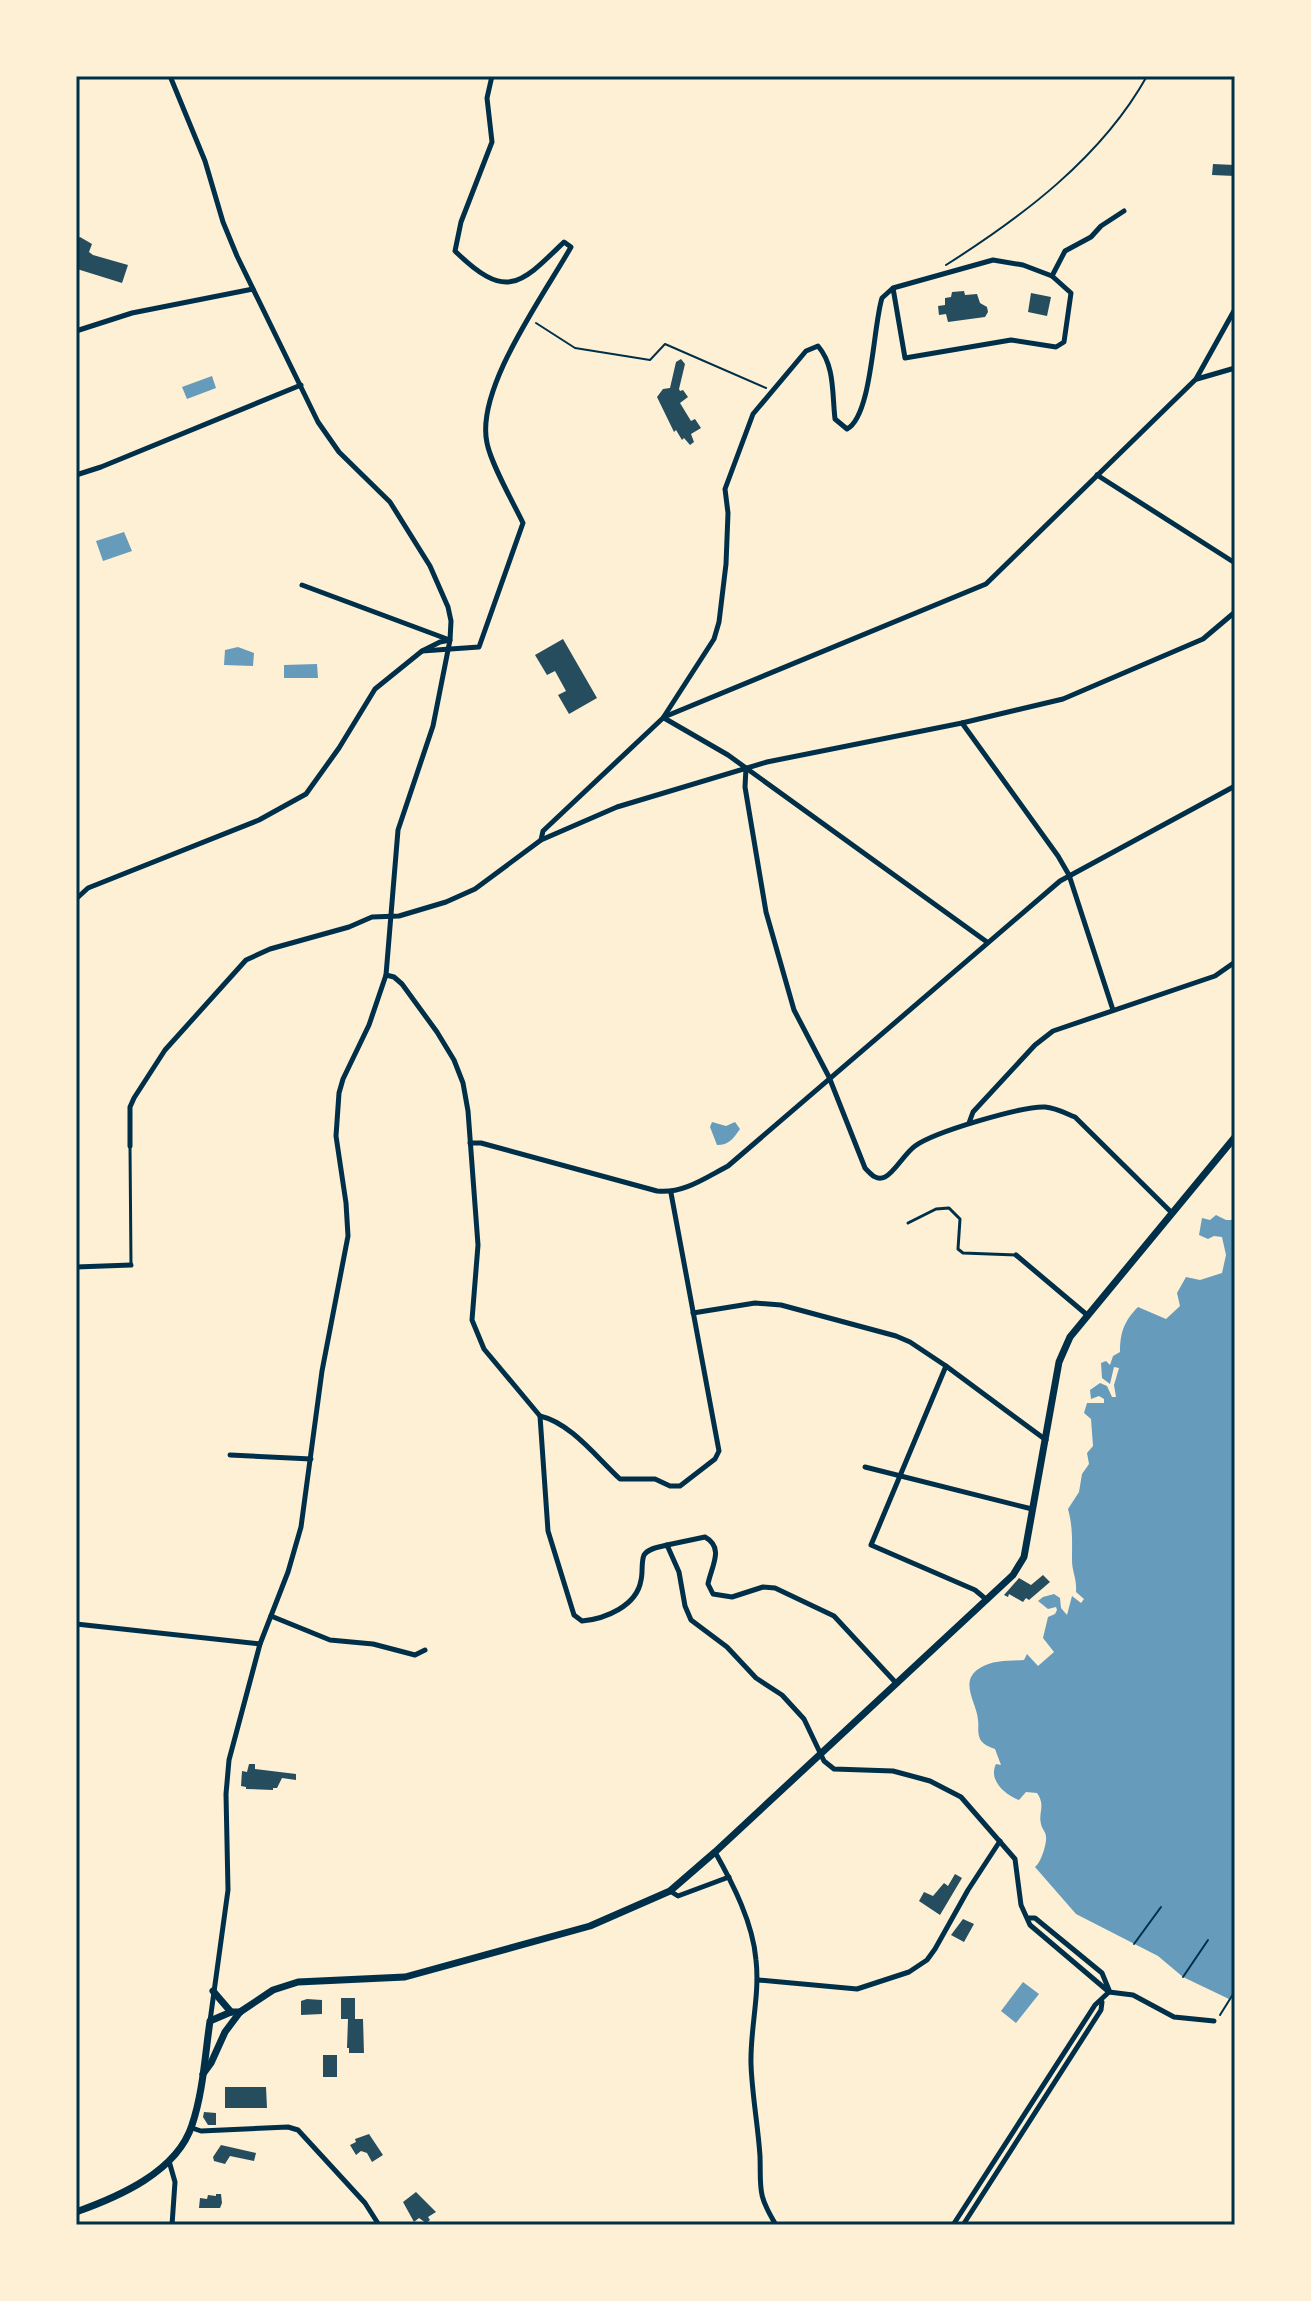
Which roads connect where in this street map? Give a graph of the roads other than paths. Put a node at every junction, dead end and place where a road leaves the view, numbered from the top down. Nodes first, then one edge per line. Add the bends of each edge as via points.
1 (170, 76) edge
2 (492, 76) edge
3 (1124, 211) dead end
4 (1052, 276) junction
5 (893, 288) junction
6 (253, 289) junction
7 (1235, 309) edge
8 (76, 331) edge
9 (1235, 368) edge
10 (1196, 379) junction
11 (301, 385) junction
12 (76, 475) edge
13 (1097, 475) junction
14 (76, 511) edge
15 (76, 544) edge
16 (1235, 563) edge
17 (302, 585) dead end
18 (1235, 612) edge
19 (450, 640) junction
20 (448, 650) junction
21 (422, 651) junction
22 (663, 718) junction
23 (962, 723) junction
24 (746, 768) junction
25 (1235, 786) edge
26 (541, 840) junction
27 (1069, 875) junction
28 (76, 899) edge
29 (392, 915) junction
30 (987, 942) junction
31 (1235, 962) edge
32 (386, 975) junction
33 (1113, 1010) junction
34 (829, 1077) junction
35 (968, 1124) junction
36 (1235, 1137) edge
37 (470, 1143) junction
38 (130, 1146) joint
39 (671, 1193) junction
40 (1172, 1213) junction
41 (908, 1223) dead end
42 (1016, 1255) joint
43 (131, 1265) joint
44 (76, 1267) edge
45 (693, 1313) junction
46 (1086, 1314) junction
47 (946, 1366) junction
48 (540, 1416) junction
49 (1046, 1440) junction
50 (230, 1455) dead end
51 (311, 1459) junction
52 (865, 1467) dead end
53 (900, 1477) junction
54 (1032, 1509) junction
55 (667, 1545) junction
56 (988, 1601) junction
57 (271, 1616) junction
58 (76, 1624) edge
59 (260, 1644) junction
60 (425, 1650) dead end
61 (897, 1684) junction
62 (821, 1752) junction
63 (1000, 1841) junction
64 (715, 1852) junction
65 (729, 1877) junction
66 (670, 1891) junction
67 (758, 1980) junction
68 (213, 1991) junction
69 (1109, 1992) junction
70 (1103, 2001) junction
71 (231, 2012) junction
72 (240, 2012) junction
73 (210, 2021) junction
74 (1214, 2021) road end
75 (209, 2030) junction
76 (225, 2032) junction
77 (203, 2074) junction
78 (192, 2128) junction
79 (169, 2160) junction
80 (76, 2212) edge
81 (172, 2225) edge
82 (379, 2225) edge
83 (776, 2225) edge
84 (953, 2225) edge
85 (963, 2225) edge

1 - 6 street
2 - 20 street via 487,98 492,142 455,251 477,273 511,283 529,276 564,242 571,247 496,378 487,410 487,443 523,523 479,647
3 - 4 street via 1065,251
4 - 5 street via 993,260
4 - 5 street via 1071,293 1061,346 1011,340 905,358
5 - 22 street via 878,310 863,405 853,426 847,429 835,419 832,373 818,346 806,351 753,414 725,489 726,564 714,639
6 - 8 street via 132,313
6 - 11 street
7 - 10 street
9 - 10 street
10 - 13 street
11 - 12 street
11 - 19 street via 339,452 390,502 430,566 449,611
13 - 16 street
13 - 22 street via 986,584
14 - 15 street
17 - 19 street
18 - 23 street via 1203,639 1063,699
19 - 20 street
19 - 21 street
20 - 21 street
20 - 29 street via 433,726 398,830
21 - 28 street via 375,689 306,794 259,820 88,888
22 - 24 street
22 - 26 street via 543,831
23 - 24 street
23 - 27 street
24 - 26 street via 617,807
24 - 30 street
24 - 34 street via 766,912 794,1010
25 - 27 street
26 - 29 street via 475,889
27 - 30 street
27 - 33 street
29 - 32 street
29 - 38 street via 246,960 165,1050 134,1098
30 - 34 street
31 - 33 street via 1215,976
32 - 37 street via 402,984 454,1060 463,1083
32 - 51 street via 339,1093 336,1136 348,1236
33 - 35 street via 1069,1024 1035,1045
34 - 35 street via 865,1168 881,1179 913,1147
34 - 39 street via 728,1166
35 - 40 street via 1044,1107 1059,1110 1075,1117
36 - 40 street
37 - 39 street
37 - 48 street via 478,1245 475,1331
38 - 43 lane
39 - 45 street
40 - 46 street
41 - 42 lane via 949,1208 960,1219 958,1249 963,1253
42 - 46 street
43 - 44 street
45 - 47 street via 755,1303 781,1305 910,1342
45 - 48 street via 719,1451 680,1486 655,1479 620,1479 574,1435
46 - 49 street via 1059,1362
47 - 49 street
47 - 53 street
48 - 55 street via 548,1531 574,1615 594,1620 628,1604 641,1584 643,1556
49 - 54 street
50 - 51 street
51 - 57 street via 301,1527
52 - 53 street
53 - 54 street
53 - 56 street via 871,1545 975,1590
54 - 56 street via 1024,1557
55 - 61 street via 705,1537 713,1541 708,1584 713,1594 732,1597 775,1588 834,1616
55 - 62 street via 691,1620 782,1695 804,1719
56 - 61 street
57 - 59 street
57 - 60 street via 330,1640 415,1655
58 - 59 street
59 - 68 street via 228,1769 228,1890
61 - 62 street
62 - 63 street via 834,1769 893,1771 930,1781 961,1797
62 - 64 street
63 - 67 street via 935,1949 909,1972 857,1989
63 - 69 street via 1016,1863 1021,1905 1029,1918 1102,1973
64 - 65 street
64 - 66 street
65 - 66 street via 678,1896
65 - 67 street via 751,1935
66 - 72 street via 590,1926 405,1977 286,1985
67 - 83 street via 751,2063 759,2186
68 - 71 street
68 - 73 street
69 - 70 street
69 - 74 street via 1133,1995 1174,2017
70 - 84 street via 1095,2005
70 - 85 street
71 - 72 street
71 - 73 street
72 - 76 street
73 - 75 street
75 - 76 street
75 - 77 street
76 - 77 street
77 - 78 street
78 - 79 street
78 - 82 street via 298,2130
79 - 80 street via 124,2192
79 - 81 street via 175,2182

